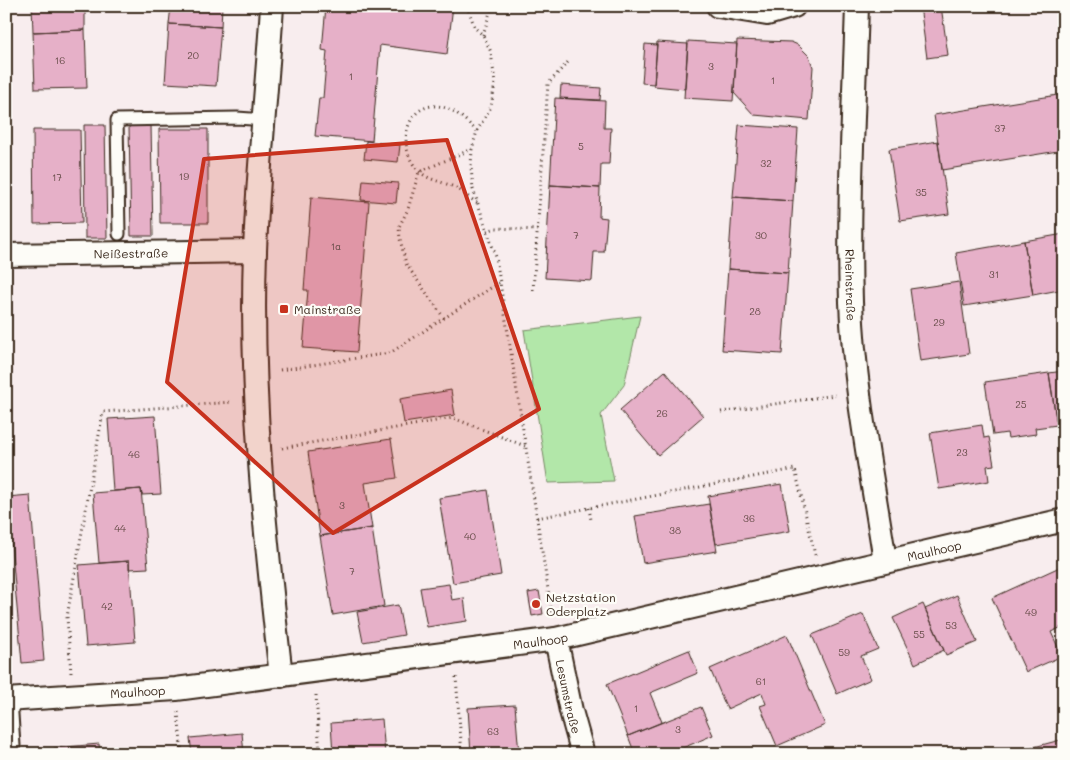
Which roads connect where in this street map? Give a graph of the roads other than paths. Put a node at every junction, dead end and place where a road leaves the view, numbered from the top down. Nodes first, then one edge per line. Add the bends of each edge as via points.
1 (272, 6) edge
2 (718, 6) edge
3 (794, 6) edge
4 (857, 6) edge
5 (264, 120) junction
6 (119, 234) dead end
7 (255, 251) junction
8 (6, 255) edge
9 (1064, 520) edge
10 (886, 561) junction
11 (556, 639) junction
12 (281, 676) junction
13 (6, 700) edge
14 (6, 706) edge
15 (9, 754) edge
16 (583, 754) edge

1 - 5 street
2 - 3 street via 767,14
4 - 10 street, Rheinstraße via 850,212 851,303 858,392
5 - 6 lane via 117,120
5 - 7 street
7 - 8 street, Neißestraße
7 - 12 street via 256,404
9 - 10 street, Maulhoop
10 - 11 street, Maulhoop
11 - 12 street, Maulhoop
11 - 16 street, Lesumstraße
12 - 13 street, Maulhoop via 176,689
14 - 15 street

